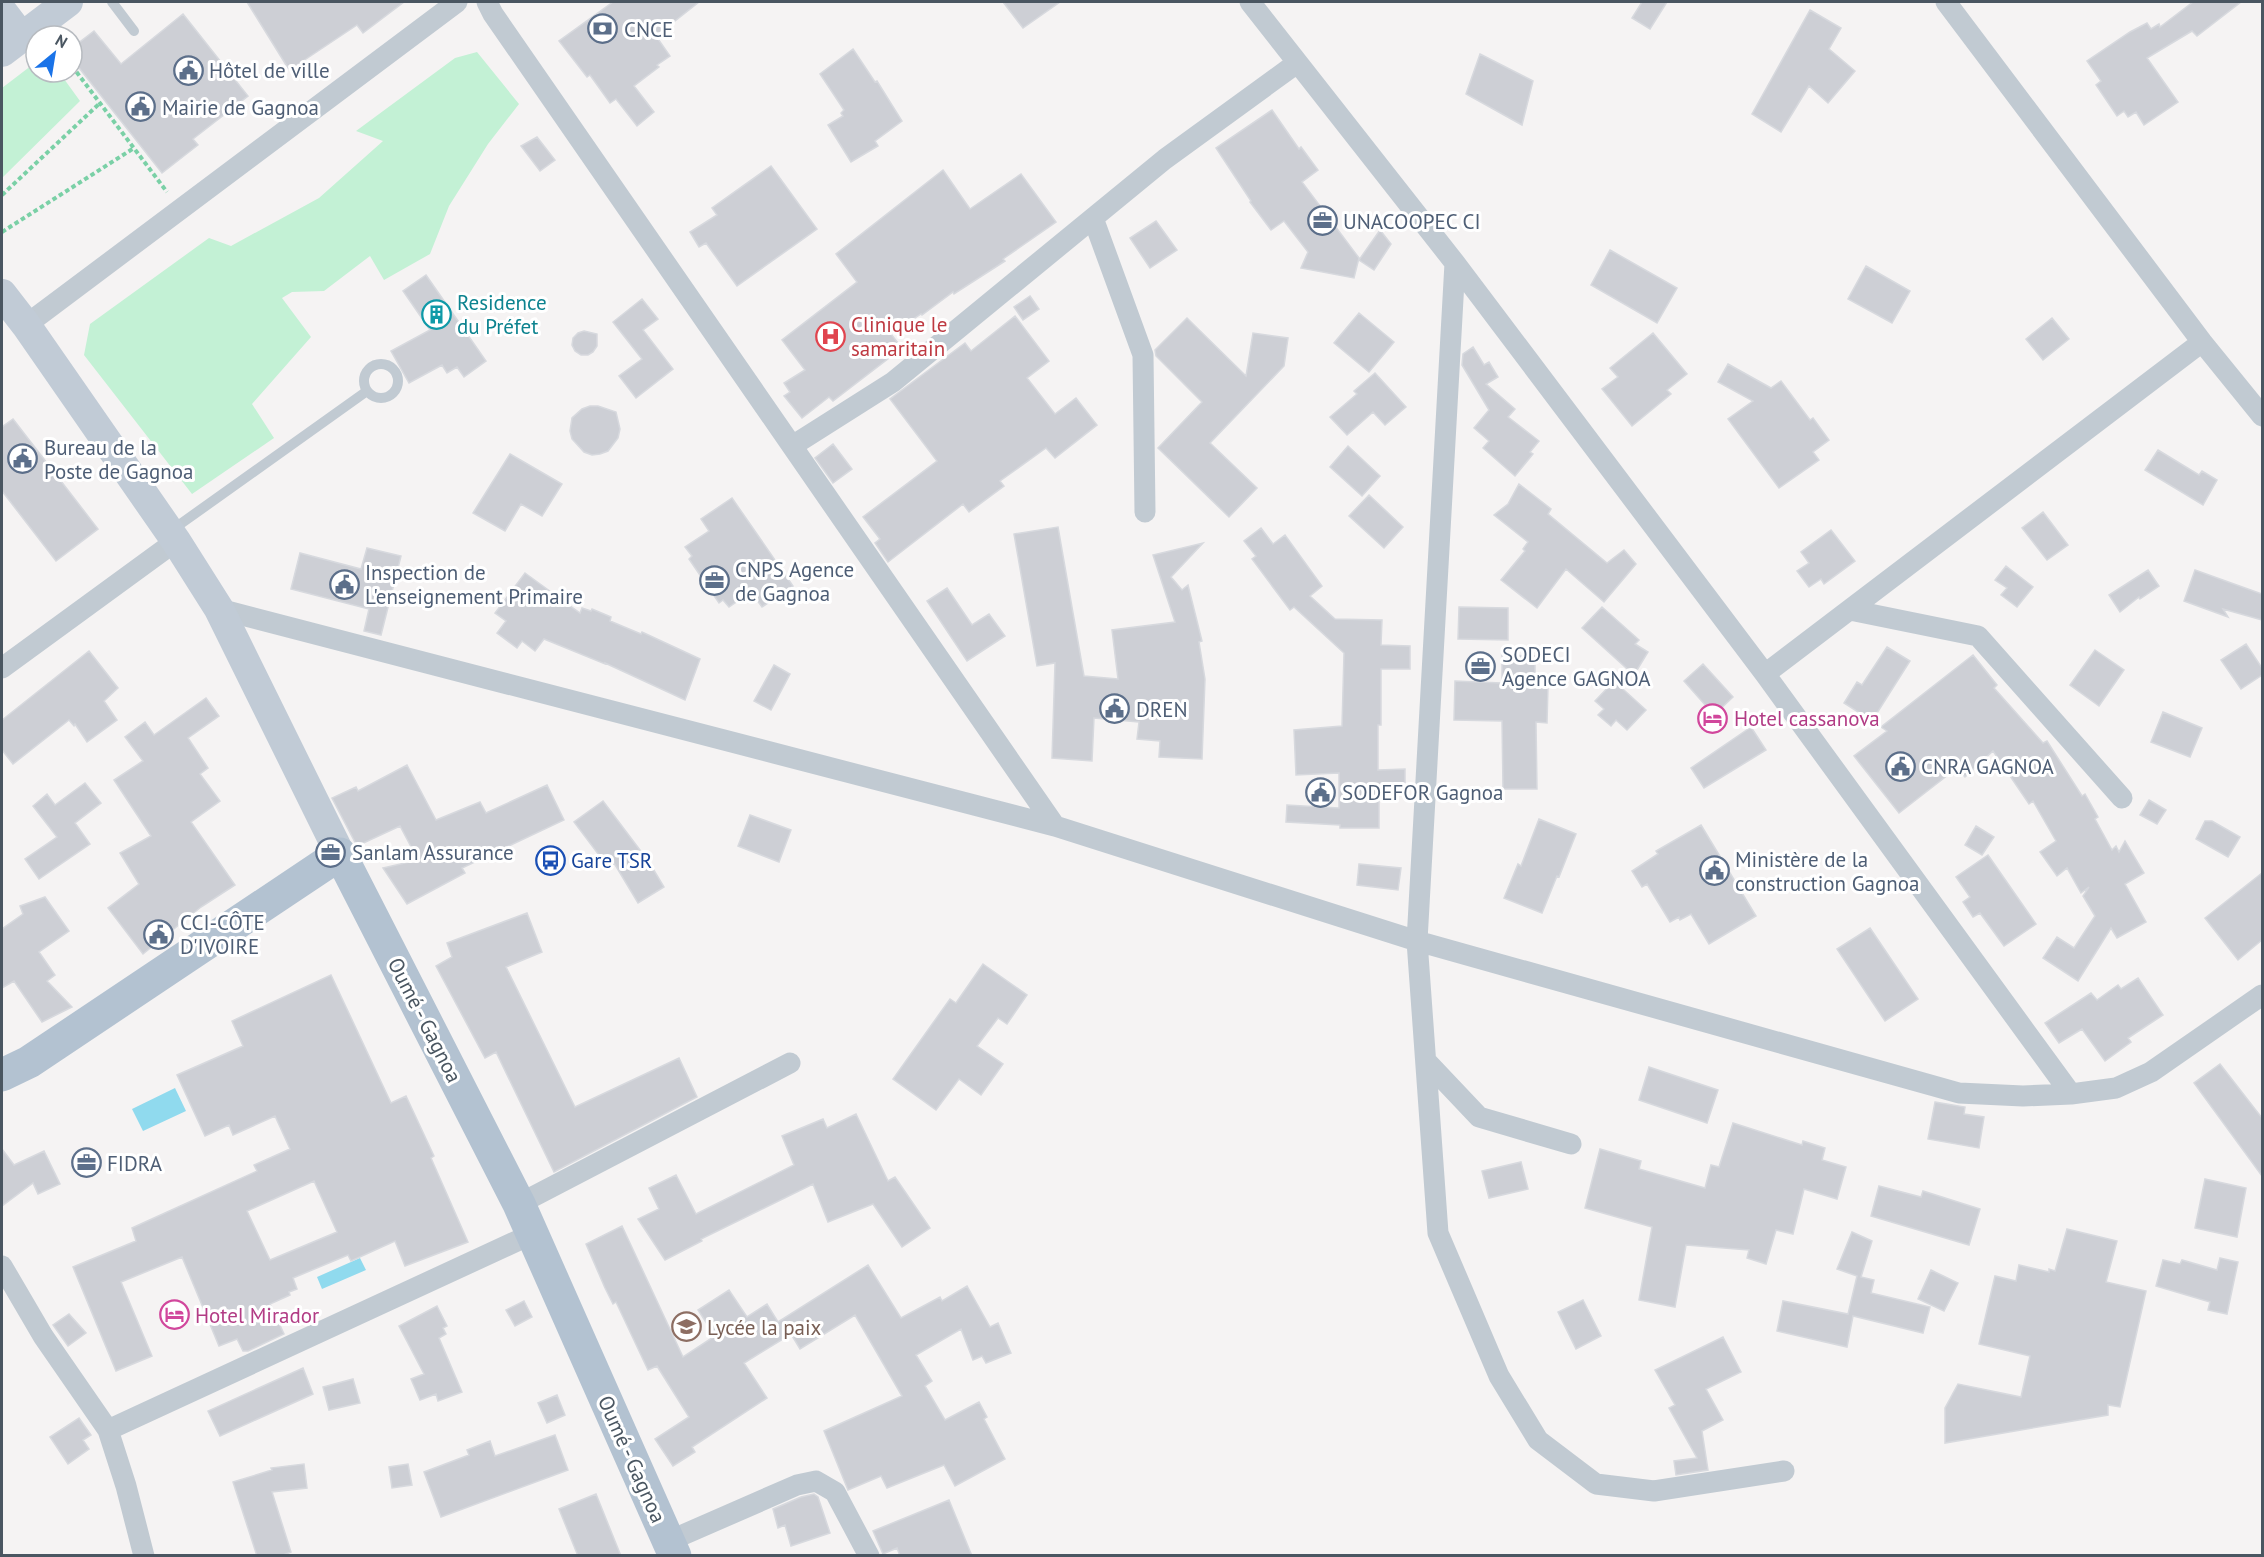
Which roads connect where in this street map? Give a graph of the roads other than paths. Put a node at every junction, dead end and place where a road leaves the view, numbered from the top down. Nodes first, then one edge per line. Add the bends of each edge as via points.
1 (68, 2) edge
2 (112, 2) edge
3 (457, 2) edge
4 (487, 2) edge
5 (1250, 2) edge
6 (1946, 2) edge
7 (2, 11) edge
8 (134, 31) dead end
9 (11, 44) edge
10 (1297, 63) junction
11 (1093, 218) junction
12 (1455, 263) junction
13 (2, 294) edge
14 (26, 325) junction
15 (2202, 342) junction
16 (367, 391) dead end
17 (2262, 416) edge
18 (792, 446) junction
19 (1145, 512) dead end
20 (173, 537) junction
21 (219, 609) junction
22 (1850, 610) junction
23 (2, 668) edge
24 (1765, 674) junction
25 (2122, 798) dead end
26 (1055, 826) junction
27 (340, 854) junction
28 (1417, 941) junction
29 (2262, 995) edge
30 (1426, 1061) junction
31 (790, 1063) dead end
32 (2, 1075) edge
33 (2071, 1094) junction
34 (1571, 1144) dead end
35 (519, 1204) junction
36 (532, 1234) junction
37 (2, 1266) edge
38 (108, 1430) junction
39 (1784, 1471) dead end
40 (672, 1548) edge
41 (144, 1556) edge
42 (869, 1556) edge

1 - 9 street
2 - 8 lane
3 - 14 street
4 - 18 street
5 - 10 street
6 - 15 street
7 - 9 street
10 - 11 street via 1165,159
10 - 12 street
11 - 18 street via 893,382
11 - 19 street via 1143,355
12 - 24 street
12 - 28 street
13 - 14 street
14 - 20 street
15 - 17 street
15 - 22 street
16 - 20 lane
18 - 26 street
20 - 21 street
20 - 23 street
21 - 26 street
21 - 27 street
22 - 24 street
22 - 25 street via 1978,636
24 - 33 street
26 - 28 street
27 - 32 main road via 38,1056
27 - 35 main road, Oumé - Gagnoa
28 - 30 street
28 - 33 street via 1959,1093
29 - 33 street via 2151,1072 2115,1088
30 - 34 street via 1479,1117
30 - 39 street via 1438,1233 1499,1376 1538,1440 1596,1484 1654,1491
31 - 35 street
35 - 36 main road, Oumé - Gagnoa
36 - 38 street
36 - 40 main road, Oumé - Gagnoa
37 - 38 street via 43,1336
38 - 41 street
40 - 42 street via 797,1485 816,1481 835,1492

